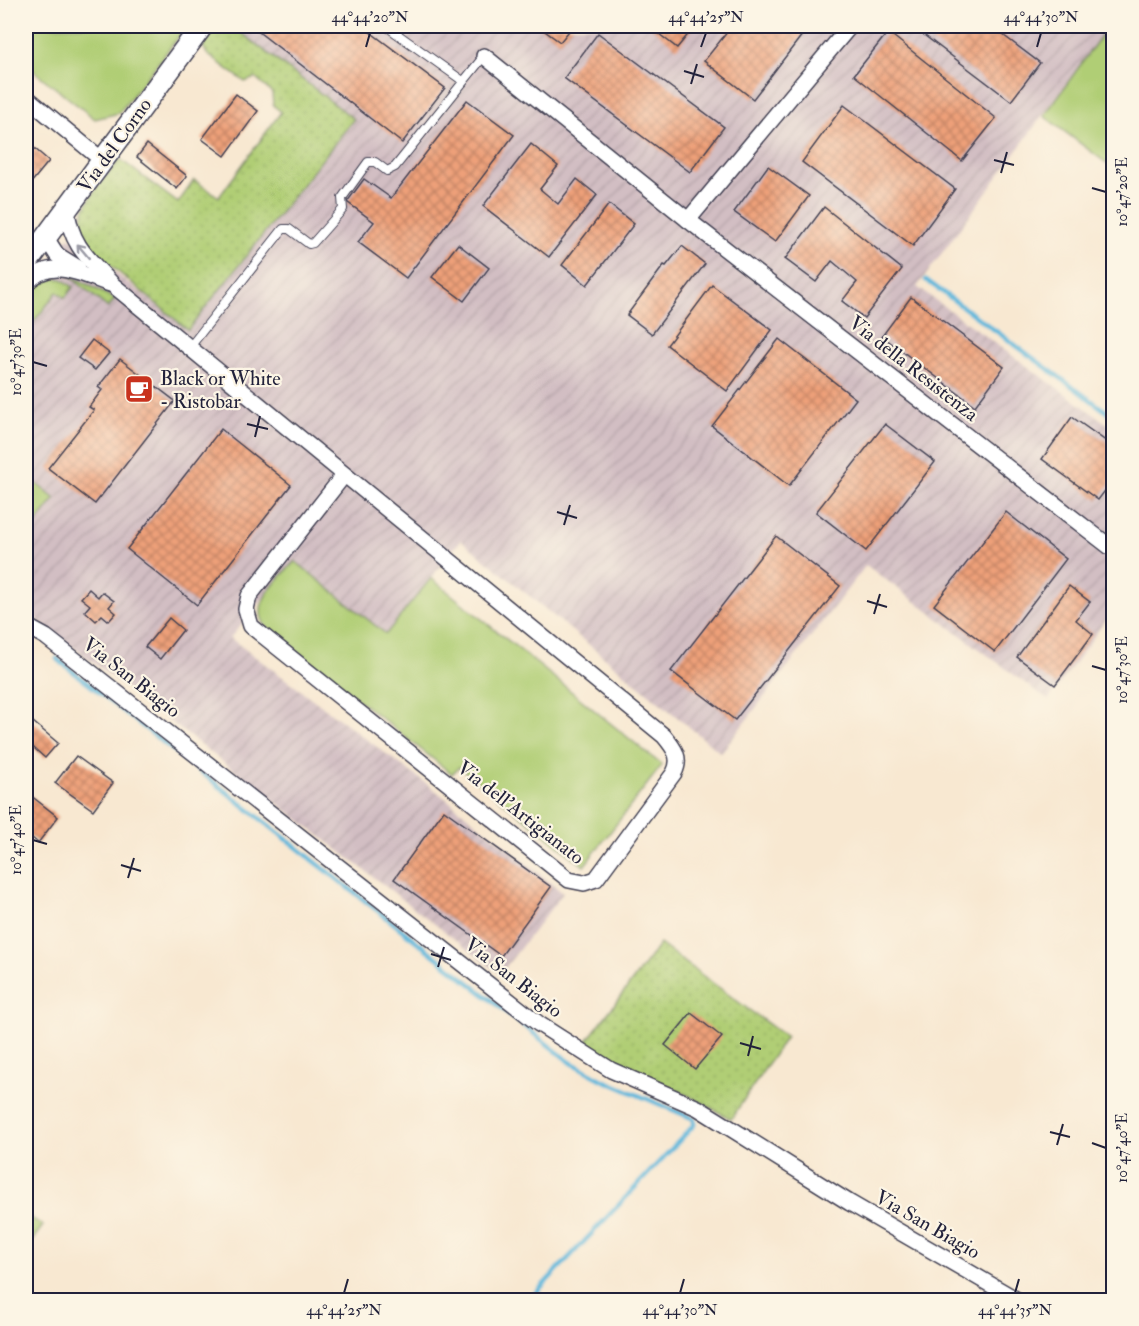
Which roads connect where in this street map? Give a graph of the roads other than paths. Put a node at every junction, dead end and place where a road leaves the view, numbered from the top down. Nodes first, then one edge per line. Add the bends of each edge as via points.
1 (202, 26) edge
2 (386, 26) edge
3 (850, 26) edge
4 (484, 56) joint
5 (464, 81) junction
6 (28, 105) edge
7 (102, 160) junction
8 (67, 209) junction
9 (688, 220) junction
10 (46, 238) junction
11 (26, 264) edge
12 (26, 284) edge
13 (113, 285) junction
14 (189, 348) junction
15 (344, 475) junction
16 (1113, 550) edge
17 (26, 626) edge
18 (1017, 1300) edge

1 - 7 street, Via del Corno
2 - 5 lane
3 - 9 street
4 - 5 lane
4 - 9 street, Via della Resistenza
5 - 14 lane via 395,167 387,171 368,162 342,198 343,209 313,243 283,229
6 - 7 street
7 - 8 street, Via del Corno
8 - 10 street, Via del Corno
13 -> 8 street, Via dell'Artigianato via 77,245 69,228
9 - 16 street, Via della Resistenza
10 - 11 street, Via del Corno
10 - 13 street via 63,259
12 - 13 street via 42,271 64,268
13 - 14 street, Via dell'Artigianato
14 - 15 street, Via dell'Artigianato
15 - 15 street, Via dell'Artigianato via 671,744 678,766 596,879 584,883 569,880 251,626 246,609 249,596
17 - 18 street, Via San Biagio via 46,637 539,1024 611,1070 698,1108

